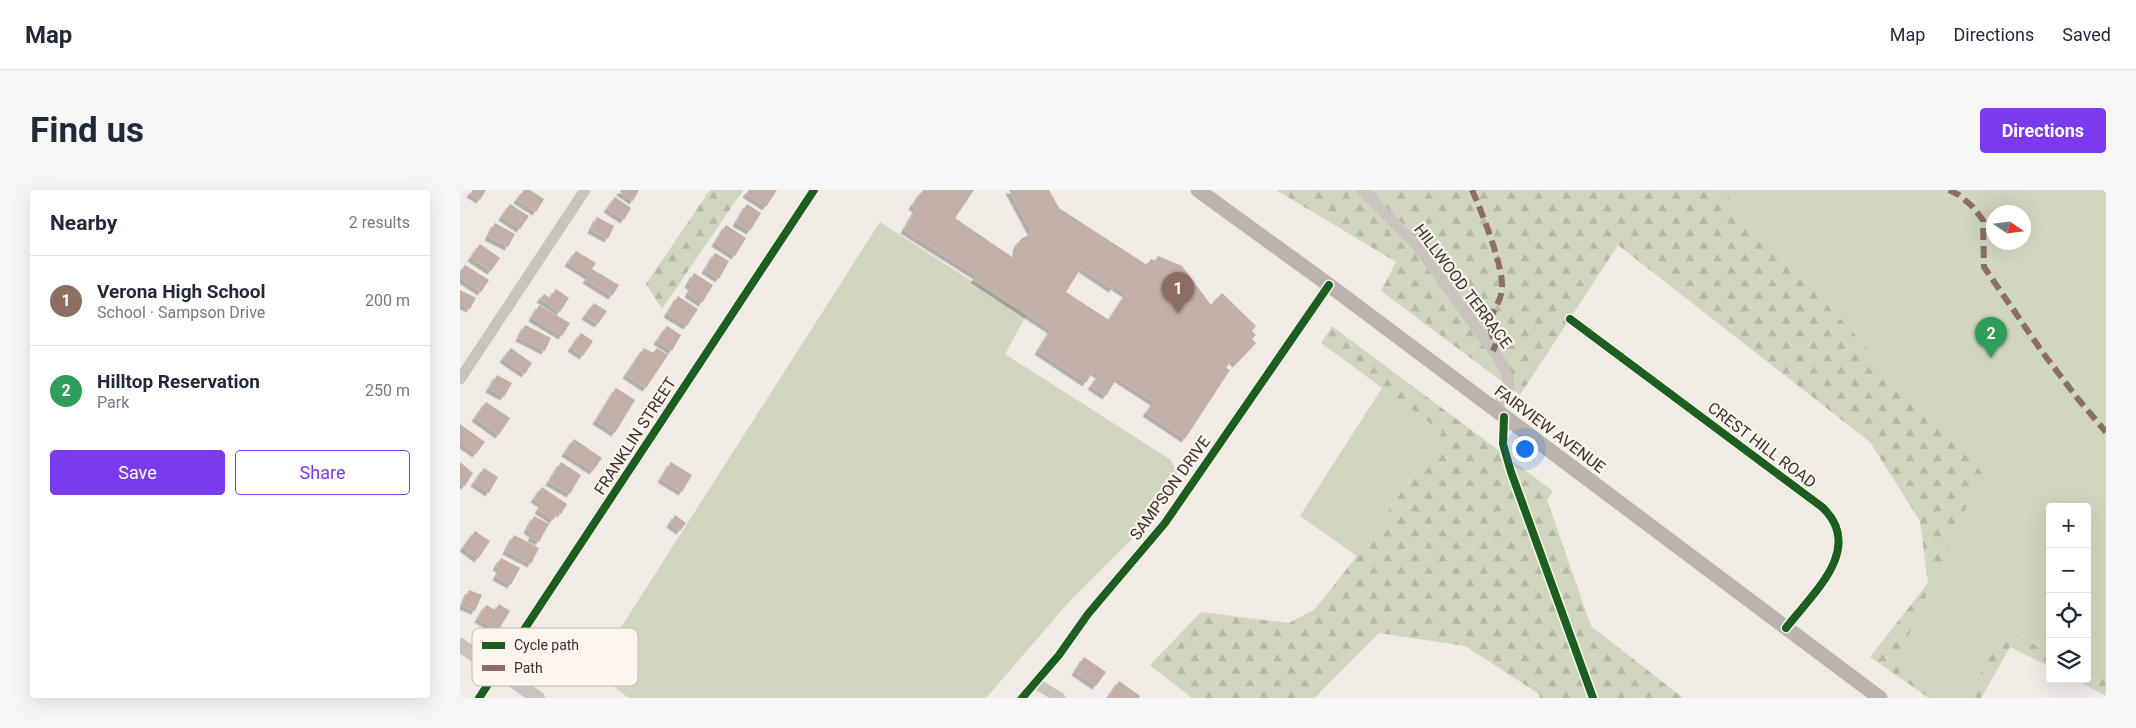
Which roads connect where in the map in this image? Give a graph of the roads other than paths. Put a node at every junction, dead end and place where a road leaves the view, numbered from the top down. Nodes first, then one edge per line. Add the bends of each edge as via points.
1 (585, 190) edge
2 (814, 190) edge
3 (1198, 190) edge
4 (1362, 190) edge
5 (1329, 285) junction
6 (1570, 319) dead end
7 (460, 379) edge
8 (1495, 410) junction
9 (525, 628) edge
10 (1786, 628) junction
11 (460, 645) edge
12 (472, 653) edge
13 (1035, 683) junction
14 (487, 686) edge
15 (520, 686) edge
16 (479, 698) edge
17 (538, 698) edge
18 (1022, 698) edge
19 (1060, 698) edge
20 (1880, 698) edge

1 - 7 street
2 - 9 street, FRANKLIN STREET
3 - 5 main road, FAIRVIEW AVENUE
4 - 8 street, HILLWOOD TERRACE via 1418,247 1498,357 1510,386
5 - 8 main road, FAIRVIEW AVENUE
5 - 13 street, SAMPSON DRIVE via 1165,523
6 - 10 street, CREST HILL ROAD via 1822,506 1832,518 1839,540 1835,563
8 - 10 main road, FAIRVIEW AVENUE
10 - 20 main road, FAIRVIEW AVENUE
11 - 12 street
13 - 18 street, SAMPSON DRIVE
13 - 19 street
14 - 16 street, FRANKLIN STREET
15 - 17 street

